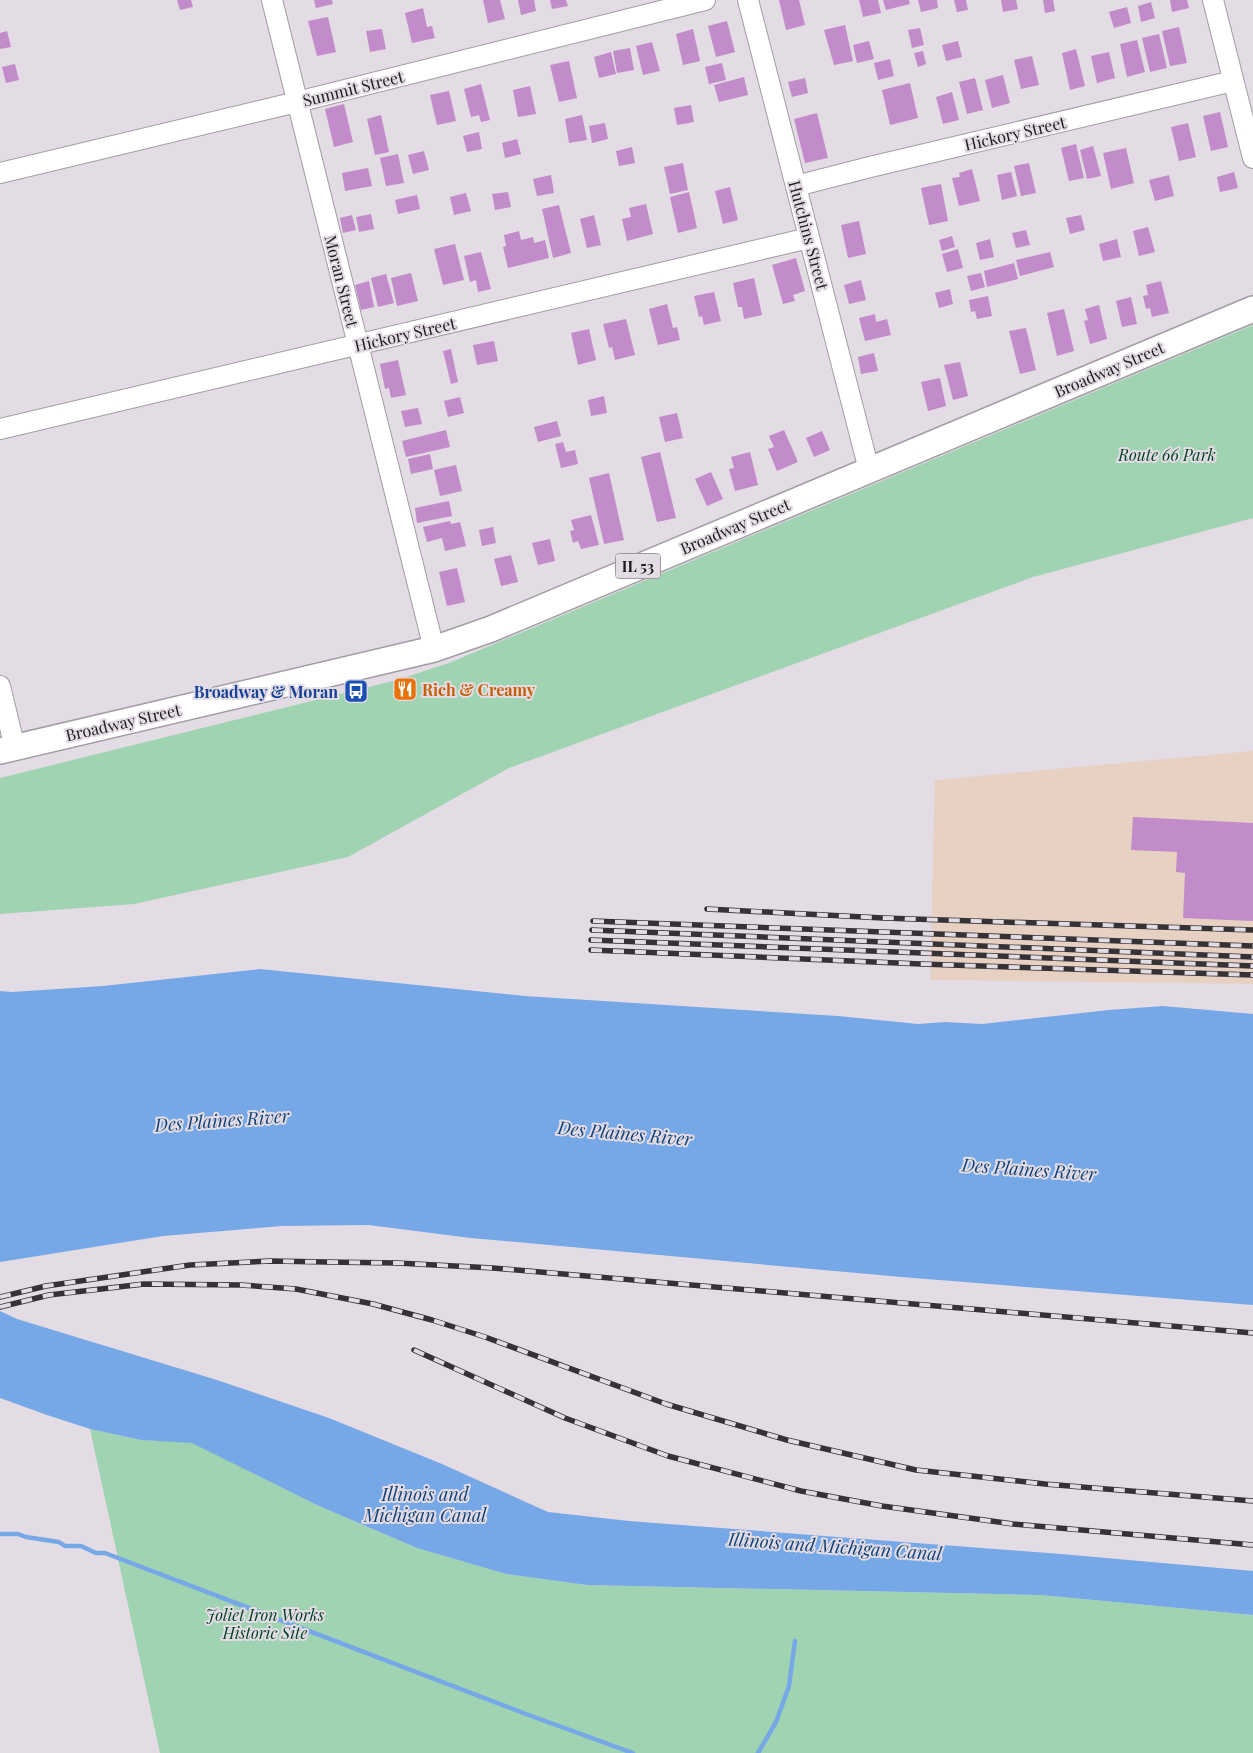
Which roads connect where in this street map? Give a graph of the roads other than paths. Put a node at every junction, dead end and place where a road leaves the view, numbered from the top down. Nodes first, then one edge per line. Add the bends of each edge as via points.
1 (272, 0) edge
2 (705, 0) edge
3 (748, 0) edge
4 (1213, 0) edge
5 (1233, 81) junction
6 (297, 102) junction
7 (1253, 158) edge
8 (0, 173) edge
9 (796, 186) junction
10 (809, 238) junction
11 (1253, 309) edge
12 (358, 345) junction
13 (0, 429) edge
14 (869, 470) junction
15 (434, 649) junction
16 (0, 686) edge
17 (7, 749) edge

1 - 6 street, Moran Street
2 - 6 street, Summit Street
3 - 9 street, Hutchins Street
4 - 5 street
5 - 7 street
5 - 9 street, Hickory Street
6 - 8 street, Summit Street
6 - 12 street, Moran Street
9 - 10 street, Hutchins Street
10 - 12 street, Hickory Street
10 - 14 street, Hutchins Street
11 - 14 main road, Broadway Street / IL 53
12 - 13 street, Hickory Street
12 - 15 street, Moran Street
14 - 15 main road, Broadway Street / IL 53 via 491,629
15 - 17 main road, Broadway Street / IL 53
16 - 17 street

